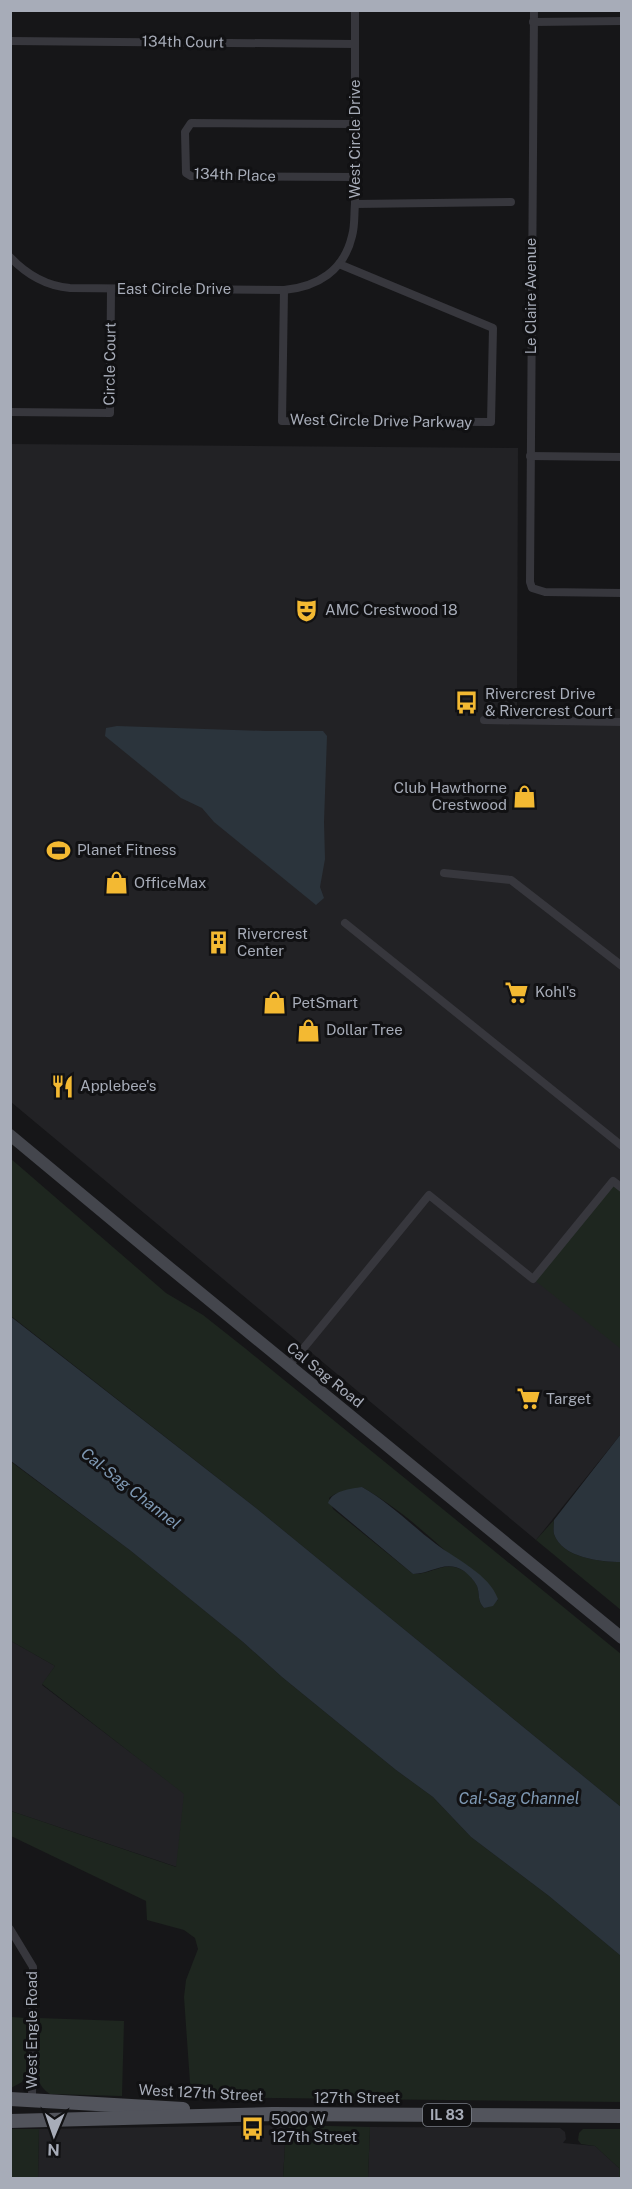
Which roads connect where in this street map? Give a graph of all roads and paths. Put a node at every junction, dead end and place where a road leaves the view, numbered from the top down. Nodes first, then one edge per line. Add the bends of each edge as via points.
1 (355, 10) edge
2 (534, 10) edge
3 (621, 21) edge
4 (533, 22) junction
5 (10, 40) edge
6 (355, 44) junction
7 (355, 124) junction
8 (355, 177) junction
9 (511, 202) dead end
10 (355, 204) junction
11 (10, 257) edge
12 (339, 264) junction
13 (111, 289) junction
14 (284, 290) junction
15 (10, 412) edge
16 (530, 456) junction
17 (621, 457) edge
18 (621, 593) edge
19 (484, 720) dead end
20 (621, 722) edge
21 (444, 873) dead end
22 (345, 923) dead end
23 (621, 966) edge
24 (10, 1135) edge
25 (621, 1146) edge
26 (621, 1188) edge
27 (289, 1366) junction
28 (621, 1638) edge
29 (10, 1929) edge
30 (10, 2099) edge
31 (32, 2100) junction
32 (272, 2114) junction
33 (621, 2116) edge
34 (10, 2121) edge

1 - 6 street, West Circle Drive
2 - 4 street, Le Claire Avenue
3 - 4 street
4 - 16 street, Le Claire Avenue
5 - 6 street, 134th Court
6 - 7 street, West Circle Drive
7 - 8 street, West Circle Drive
7 - 8 street, 134th Place via 191,123 185,132 186,173 191,176
8 - 10 street, West Circle Drive
9 - 10 street
10 - 12 street, West Circle Drive via 353,236
11 - 13 street, East Circle Drive via 29,274 49,284
12 - 14 street, East Circle Drive via 311,285
12 - 14 street, West Circle Drive Parkway via 493,328 491,422 282,421
13 - 14 street, East Circle Drive
13 - 15 street, Circle Court via 110,413
16 - 17 street
16 - 18 street, Le Claire Avenue via 532,588 545,592
19 - 20 street
21 - 23 street via 510,880
22 - 25 street
24 - 27 main road, Cal Sag Road
26 - 27 street via 613,1181 533,1279 429,1195
27 - 28 main road, Cal Sag Road
29 - 31 street, West Engle Road via 33,1967
30 - 31 main road, West 127th Street / IL 83
31 - 32 main road, West 127th Street / IL 83
32 - 33 main road, 127th Street / IL 83
32 - 34 main road, West 127th Street / IL 83

